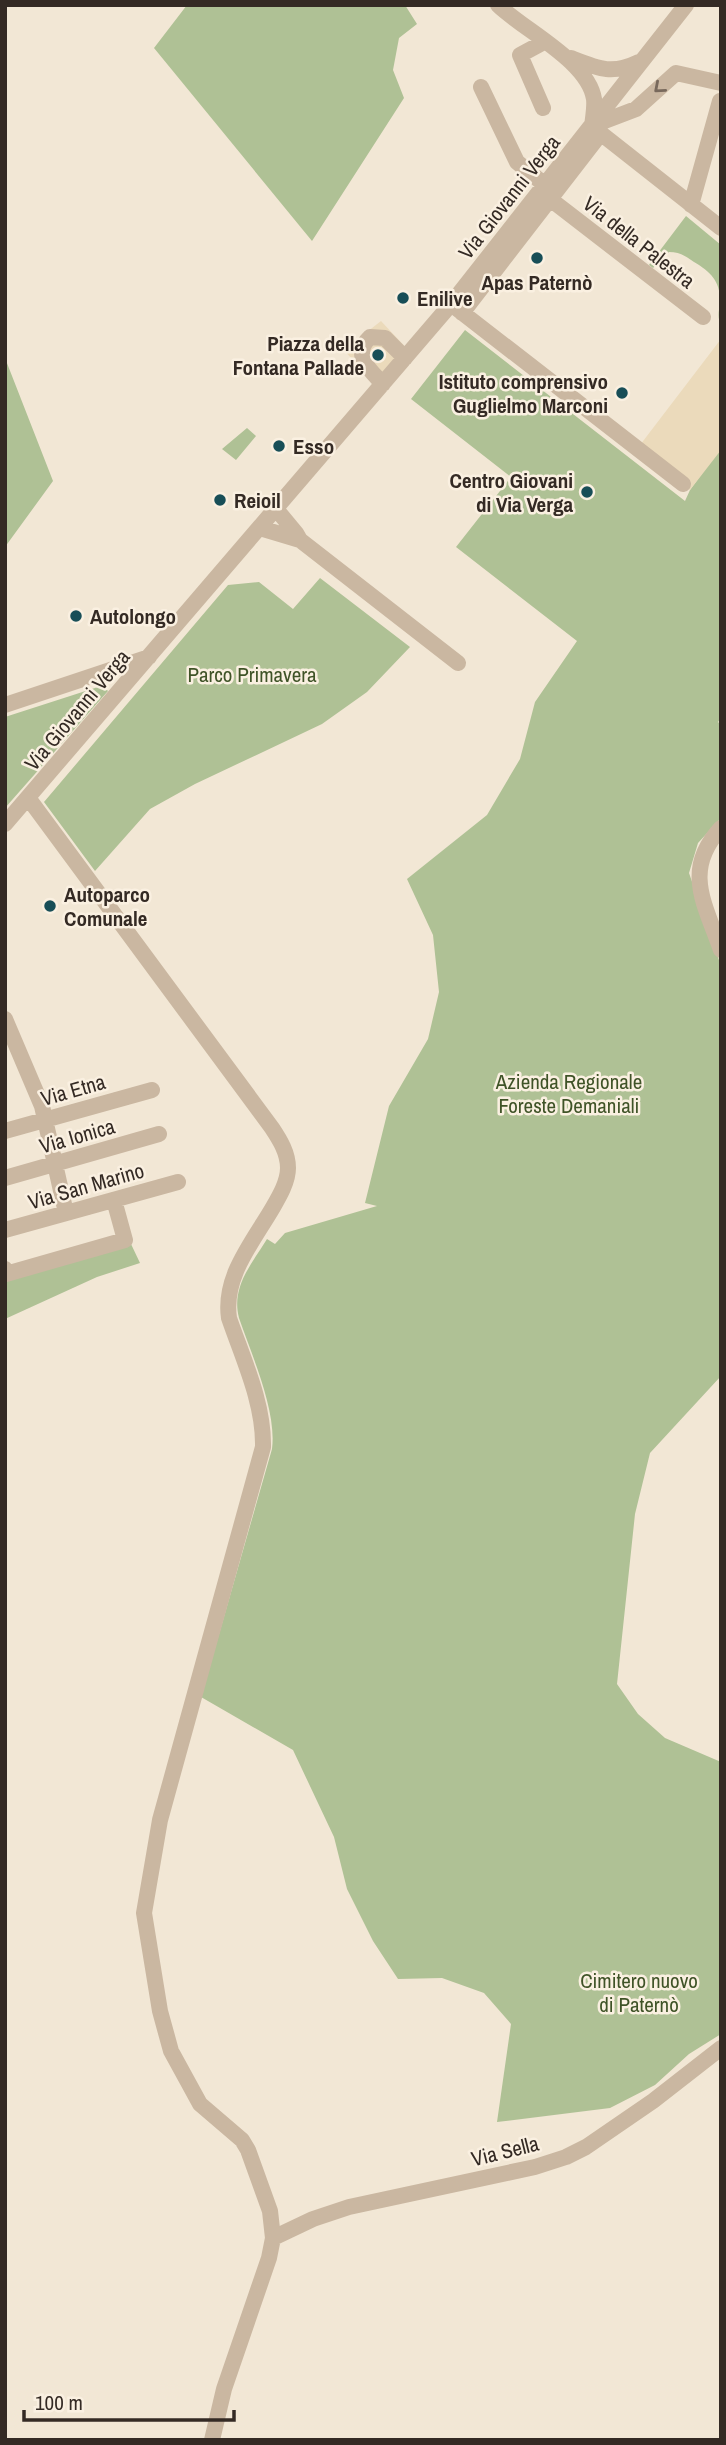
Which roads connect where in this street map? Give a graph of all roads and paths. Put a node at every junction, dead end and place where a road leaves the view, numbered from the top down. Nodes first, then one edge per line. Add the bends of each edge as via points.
1 (686, 5) edge
2 (506, 8) edge
3 (544, 42) junction
4 (559, 53) junction
5 (642, 61) junction
6 (721, 83) edge
7 (481, 87) dead end
8 (720, 101) edge
9 (543, 108) dead end
10 (596, 130) junction
11 (715, 140) edge
12 (548, 192) junction
13 (691, 205) junction
14 (721, 228) edge
15 (456, 309) junction
16 (703, 317) dead end
17 (405, 358) junction
18 (383, 384) junction
19 (683, 484) dead end
20 (276, 509) junction
21 (260, 528) junction
22 (300, 540) junction
23 (150, 657) junction
24 (458, 663) dead end
25 (5, 705) edge
26 (29, 799) junction
27 (5, 824) edge
28 (721, 828) edge
29 (721, 950) edge
30 (5, 1019) edge
31 (152, 1090) dead end
32 (43, 1120) junction
33 (5, 1131) edge
34 (159, 1134) dead end
35 (54, 1164) junction
36 (5, 1178) edge
37 (178, 1182) dead end
38 (114, 1200) junction
39 (66, 1213) junction
40 (5, 1230) edge
41 (6, 1272) edge
42 (721, 2048) edge
43 (273, 2238) junction
44 (212, 2440) edge

1 - 5 street, Via Giovanni Verga
2 - 3 street
3 - 4 street
3 - 9 street via 520,55
4 - 5 street via 607,69 623,69
4 - 10 street via 585,76 594,100
5 - 10 street, Via Giovanni Verga
6 -> 10 street via 676,73 636,109
7 - 12 street, Via della Palestra via 517,162
8 - 11 street
10 - 12 street, Via Giovanni Verga
10 - 13 street
11 - 13 street
12 - 15 street, Via Giovanni Verga
12 - 16 street, Via della Palestra
13 - 14 street
15 - 17 street, Via Giovanni Verga
15 - 19 street
17 - 18 street, Via Giovanni Verga
17 - 18 street via 385,338 370,337 365,342 362,361
18 - 20 street, Via Giovanni Verga
20 - 21 street, Via Giovanni Verga
20 - 22 street
21 - 22 street
21 - 23 street, Via Giovanni Verga
22 - 24 street
23 - 25 street
23 - 26 street, Via Giovanni Verga
26 - 27 street, Via Giovanni Verga
26 - 43 street via 272,1128 287,1156 288,1170 279,1198 236,1270 227,1303 260,1409 263,1447 160,1820 144,1913 171,2051 200,2104 248,2150 270,2211
28 - 29 street via 704,852 698,873
30 - 32 street via 42,1106
31 - 32 street, Via Etna
32 - 33 street, Via Etna
32 - 35 street
34 - 35 street, Via Ionica
35 - 36 street, Via Ionica
35 - 39 street
37 - 38 street, Via San Marino
38 - 39 street, Via San Marino
38 - 41 street via 125,1240
39 - 40 street, Via San Marino
42 - 43 street, Via Sella via 653,2101 566,2157 349,2207
43 - 44 street

